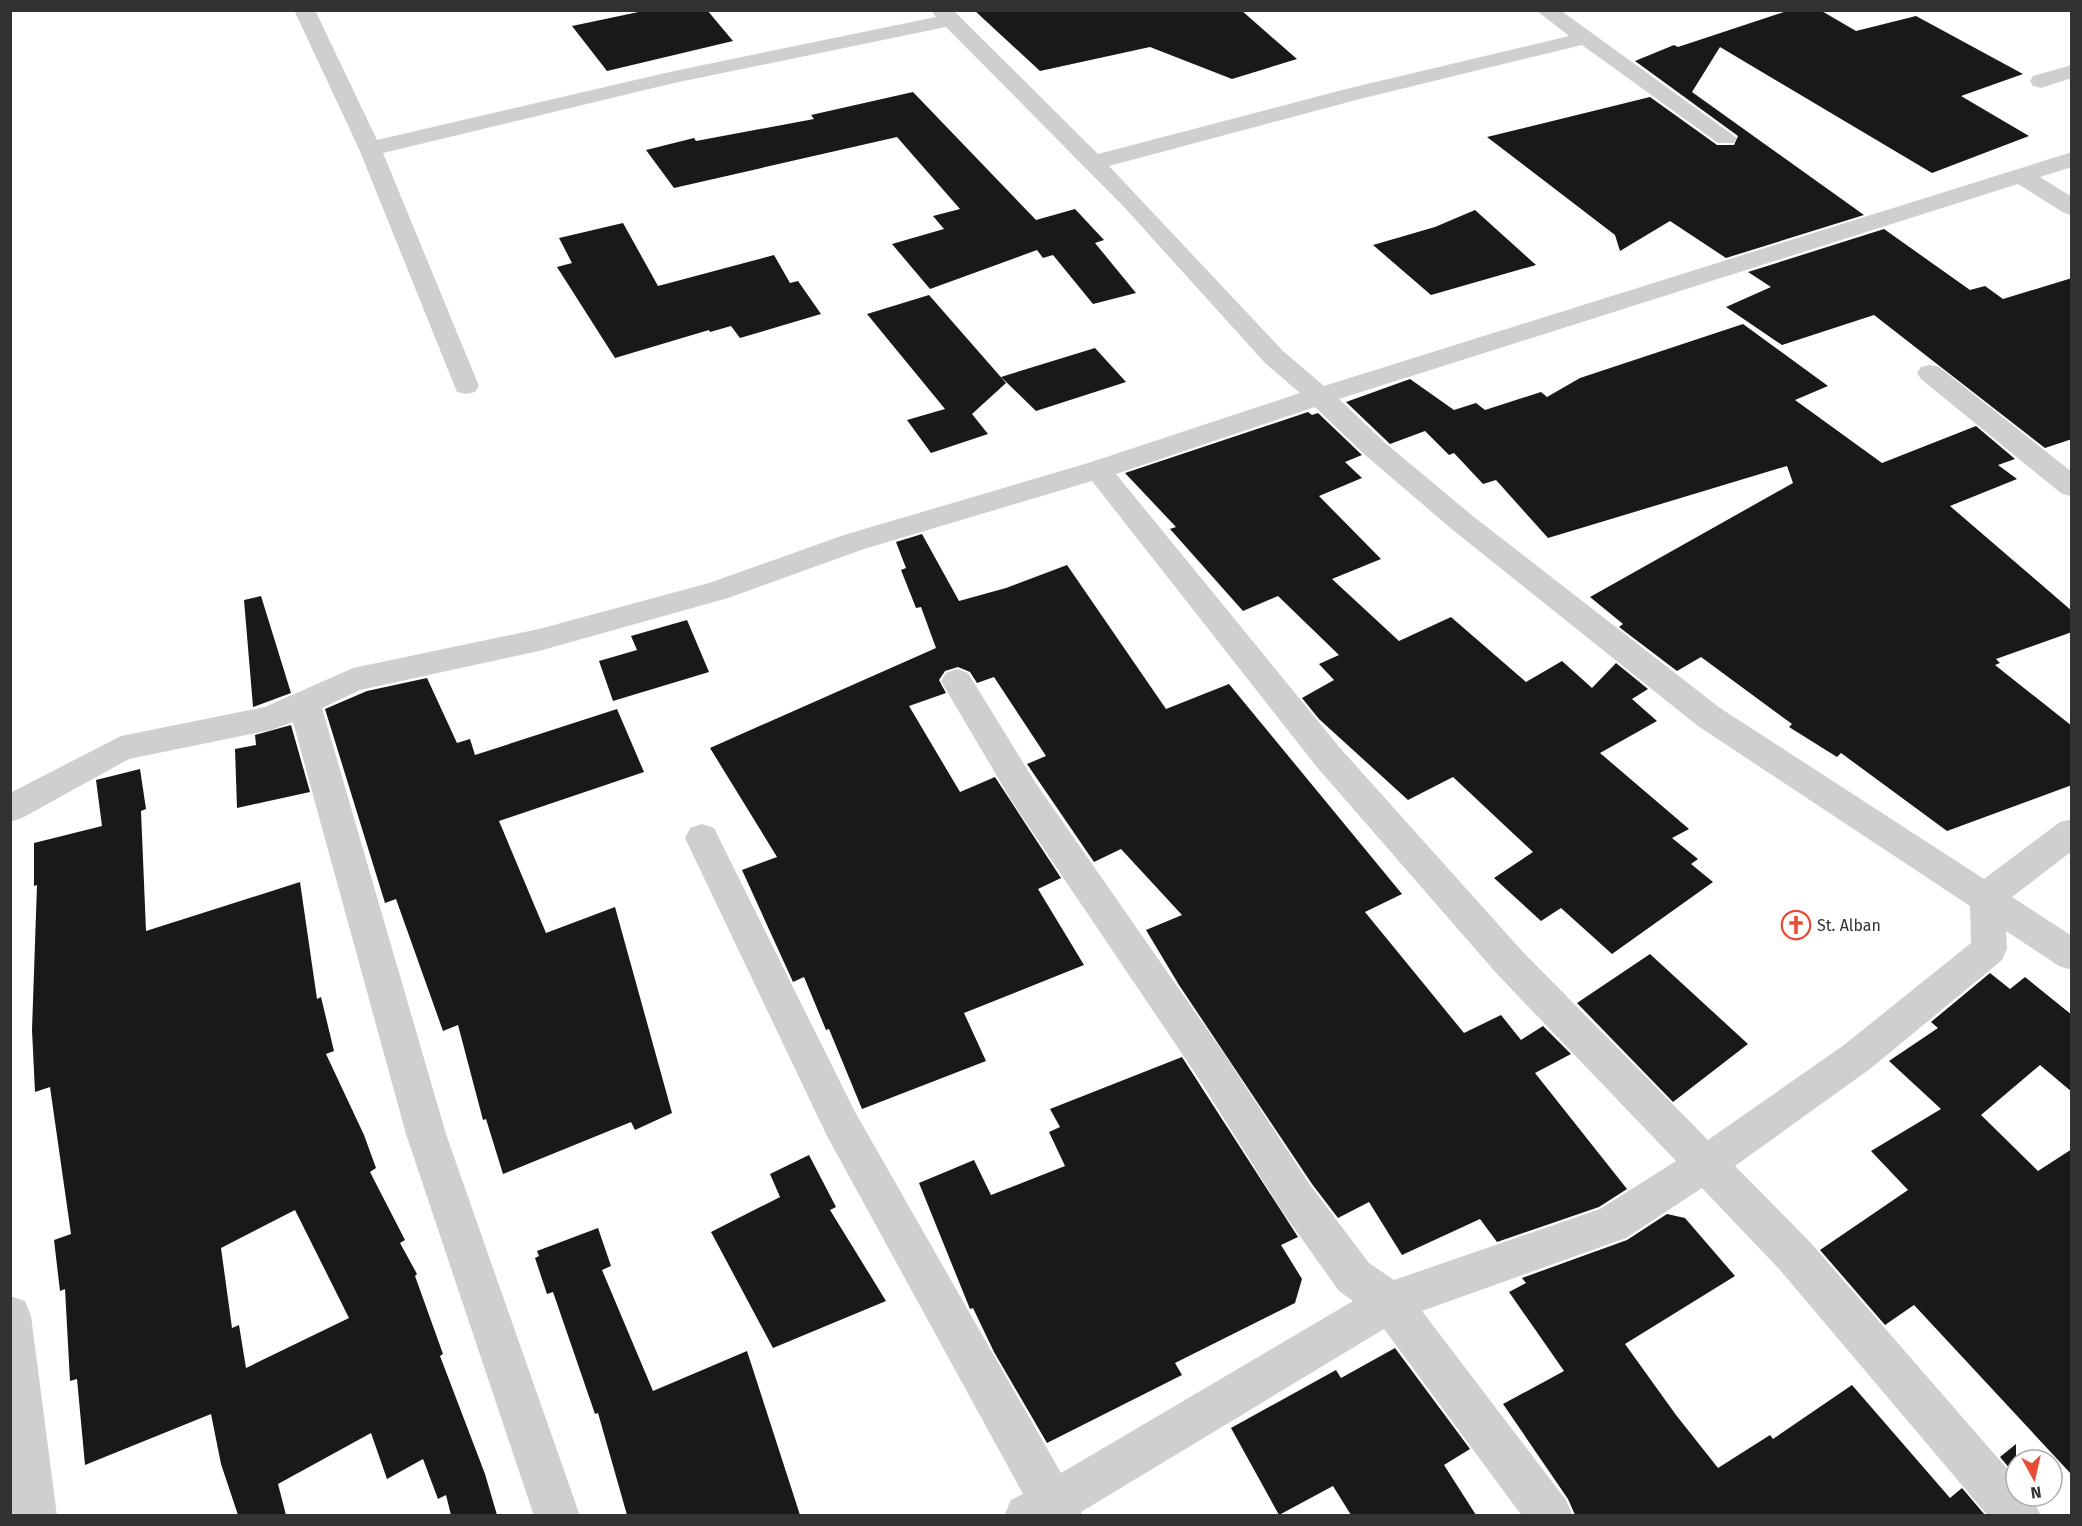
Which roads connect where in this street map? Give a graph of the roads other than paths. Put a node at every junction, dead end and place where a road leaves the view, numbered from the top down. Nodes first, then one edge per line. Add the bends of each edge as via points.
1 (304, 10) edge
2 (1546, 10) edge
3 (945, 15) edge
4 (1585, 38) junction
5 (2072, 71) edge
6 (2041, 81) dead end
7 (1726, 138) dead end
8 (370, 149) junction
9 (2072, 159) edge
10 (1092, 163) junction
11 (2021, 175) junction
12 (2072, 208) edge
13 (1930, 373) dead end
14 (466, 386) dead end
15 (1320, 396) junction
16 (1098, 470) junction
17 (2072, 487) edge
18 (957, 681) dead end
19 (304, 703) junction
20 (10, 809) edge
21 (2072, 832) edge
22 (702, 838) dead end
23 (1987, 897) junction
24 (2072, 956) edge
25 (1706, 1164) junction
26 (1390, 1302) junction
27 (10, 1316) edge
28 (1047, 1511) edge
29 (34, 1515) edge
30 (557, 1515) edge
31 (1550, 1515) edge
32 (2018, 1515) edge

1 - 8 street
2 - 4 street
3 - 8 street
3 - 10 street
4 - 7 street
4 - 10 street
5 - 6 street
8 - 14 street
9 - 11 street
10 - 15 street via 1274,357
11 - 12 street
11 - 15 street
13 - 17 street
15 - 16 street
15 - 23 street via 1464,524 1690,703 1903,846
16 - 19 street via 854,542 717,591 539,640 354,680
16 - 25 street via 1328,757 1510,963
18 - 26 street via 1023,791 1212,1066 1296,1198 1353,1277
19 - 20 street via 271,718 121,748
19 - 30 street via 426,1134
21 - 23 street
22 - 28 street via 841,1124
23 - 24 street
23 - 25 street via 1989,950 1857,1057
25 - 26 street via 1612,1224
25 - 32 street via 1795,1256
26 - 28 street
26 - 31 street
27 - 29 street

